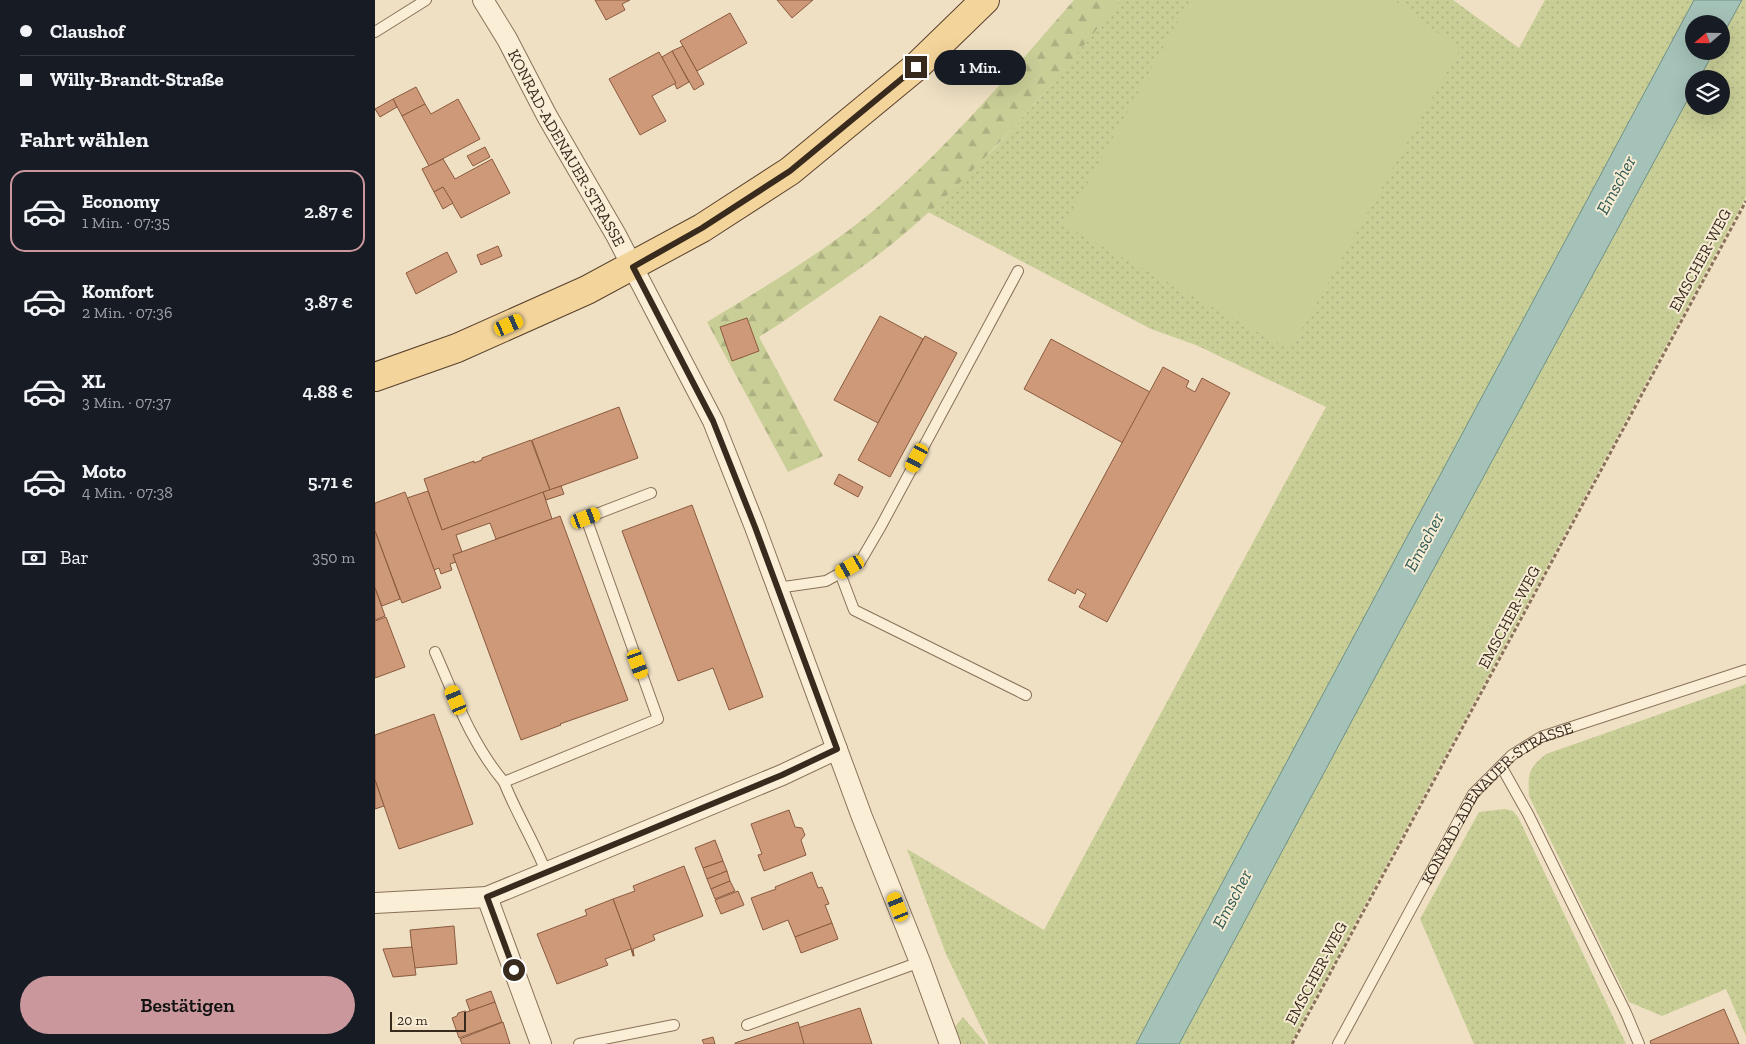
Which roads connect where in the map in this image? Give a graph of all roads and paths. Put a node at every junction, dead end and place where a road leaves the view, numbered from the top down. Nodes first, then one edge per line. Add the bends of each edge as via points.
1 (426, 0) edge
2 (483, 0) edge
3 (985, 0) edge
4 (375, 32) edge
5 (1746, 201) edge
6 (633, 267) junction
7 (1018, 271) dead end
8 (375, 377) edge
9 (651, 493) dead end
10 (840, 573) junction
11 (777, 588) junction
12 (435, 652) dead end
13 (1746, 670) edge
14 (1026, 695) dead end
15 (837, 749) junction
16 (1501, 766) junction
17 (503, 782) junction
18 (546, 872) junction
19 (487, 897) junction
20 (375, 903) edge
21 (920, 962) junction
22 (673, 1025) dead end
23 (747, 1025) dead end
24 (541, 1044) edge
25 (579, 1044) edge
26 (950, 1044) edge
27 (1292, 1044) edge
28 (1338, 1044) edge
29 (1639, 1044) edge

1 - 4 lane
2 - 6 street, KONRAD-ADENAUER-STRASSE
3 - 6 main road via 916,67 790,171 702,228
5 - 27 path, EMSCHER-WEG
6 - 8 main road via 457,348
6 - 11 street, KONRAD-ADENAUER-STRASSE via 713,421
7 - 10 lane via 860,562
9 - 17 lane via 586,518 658,719
10 - 11 lane via 826,581
10 - 14 lane via 853,610
11 - 15 street, KONRAD-ADENAUER-STRASSE
12 - 17 lane via 469,731
13 - 16 lane, KONRAD-ADENAUER-STRASSE via 1541,737
15 - 18 street via 782,775
15 - 21 street, KONRAD-ADENAUER-STRASSE
16 - 28 lane, KONRAD-ADENAUER-STRASSE via 1473,794
16 - 29 lane via 1528,814
17 - 18 lane
18 - 19 street
19 - 20 street
19 - 24 street
21 - 23 lane
21 - 26 street, KONRAD-ADENAUER-STRASSE
22 - 25 lane

